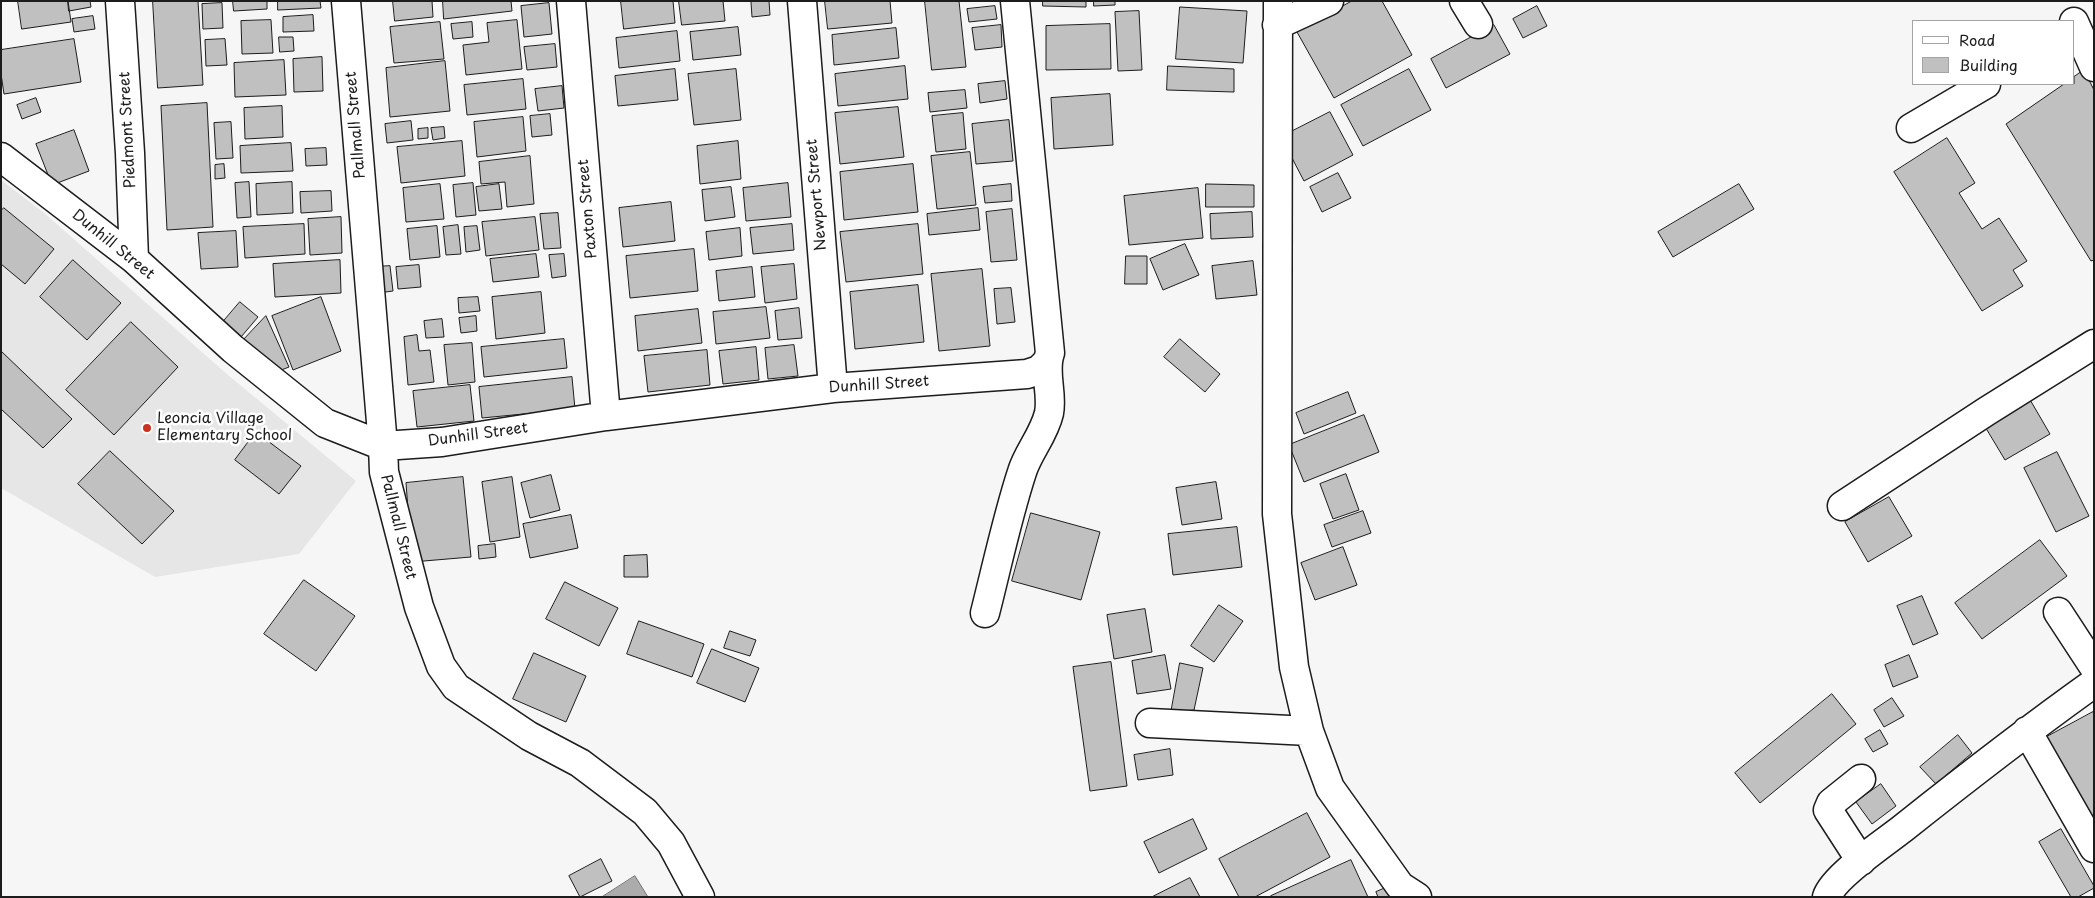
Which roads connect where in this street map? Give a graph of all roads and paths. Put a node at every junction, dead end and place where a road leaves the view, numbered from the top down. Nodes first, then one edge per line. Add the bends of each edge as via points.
1 (120, 1) edge
2 (346, 1) edge
3 (571, 1) edge
4 (802, 1) edge
5 (1015, 1) edge
6 (1329, 1) edge
7 (2064, 1) edge
8 (1278, 13) edge
9 (2072, 20) edge
10 (2075, 28) edge
11 (2094, 66) edge
12 (1984, 85) edge
13 (1911, 128) dead end
14 (1, 157) edge
15 (134, 259) junction
16 (2094, 344) edge
17 (1047, 362) junction
18 (833, 388) junction
19 (606, 416) junction
20 (384, 446) junction
21 (1842, 506) dead end
22 (2058, 612) dead end
23 (985, 613) dead end
24 (2094, 667) edge
25 (2094, 683) edge
26 (1150, 723) dead end
27 (1309, 731) junction
28 (2027, 731) junction
29 (1861, 779) dead end
30 (2094, 848) edge
31 (1861, 861) junction
32 (700, 897) edge
33 (1417, 897) edge
34 (1827, 897) edge

1 - 15 street, Piedmont Street
2 - 20 street, Pallmall Street
3 - 19 street, Paxton Street
4 - 18 street, Newport Street
5 - 17 street via 1050,353
6 - 8 street
7 - 9 street
8 - 27 street via 1277,514 1294,667
10 - 11 street
12 - 13 street
14 - 15 street, Dunhill Street
15 - 20 street, Dunhill Street via 233,350 325,423
16 - 21 street
17 - 18 street, Dunhill Street via 1039,370 1027,374
17 - 23 street via 1049,412 1022,470
18 - 19 street, Dunhill Street
19 - 20 street, Dunhill Street via 442,442
20 - 32 street, Pallmall Street via 384,472 419,606 442,666 456,687 528,736 580,764 645,812 671,843
22 - 24 street
25 - 28 street
26 - 27 street
27 - 33 street via 1330,788 1400,886
28 - 30 street
28 - 31 street
29 - 31 street via 1831,803 1828,810
31 - 34 street via 1830,888

